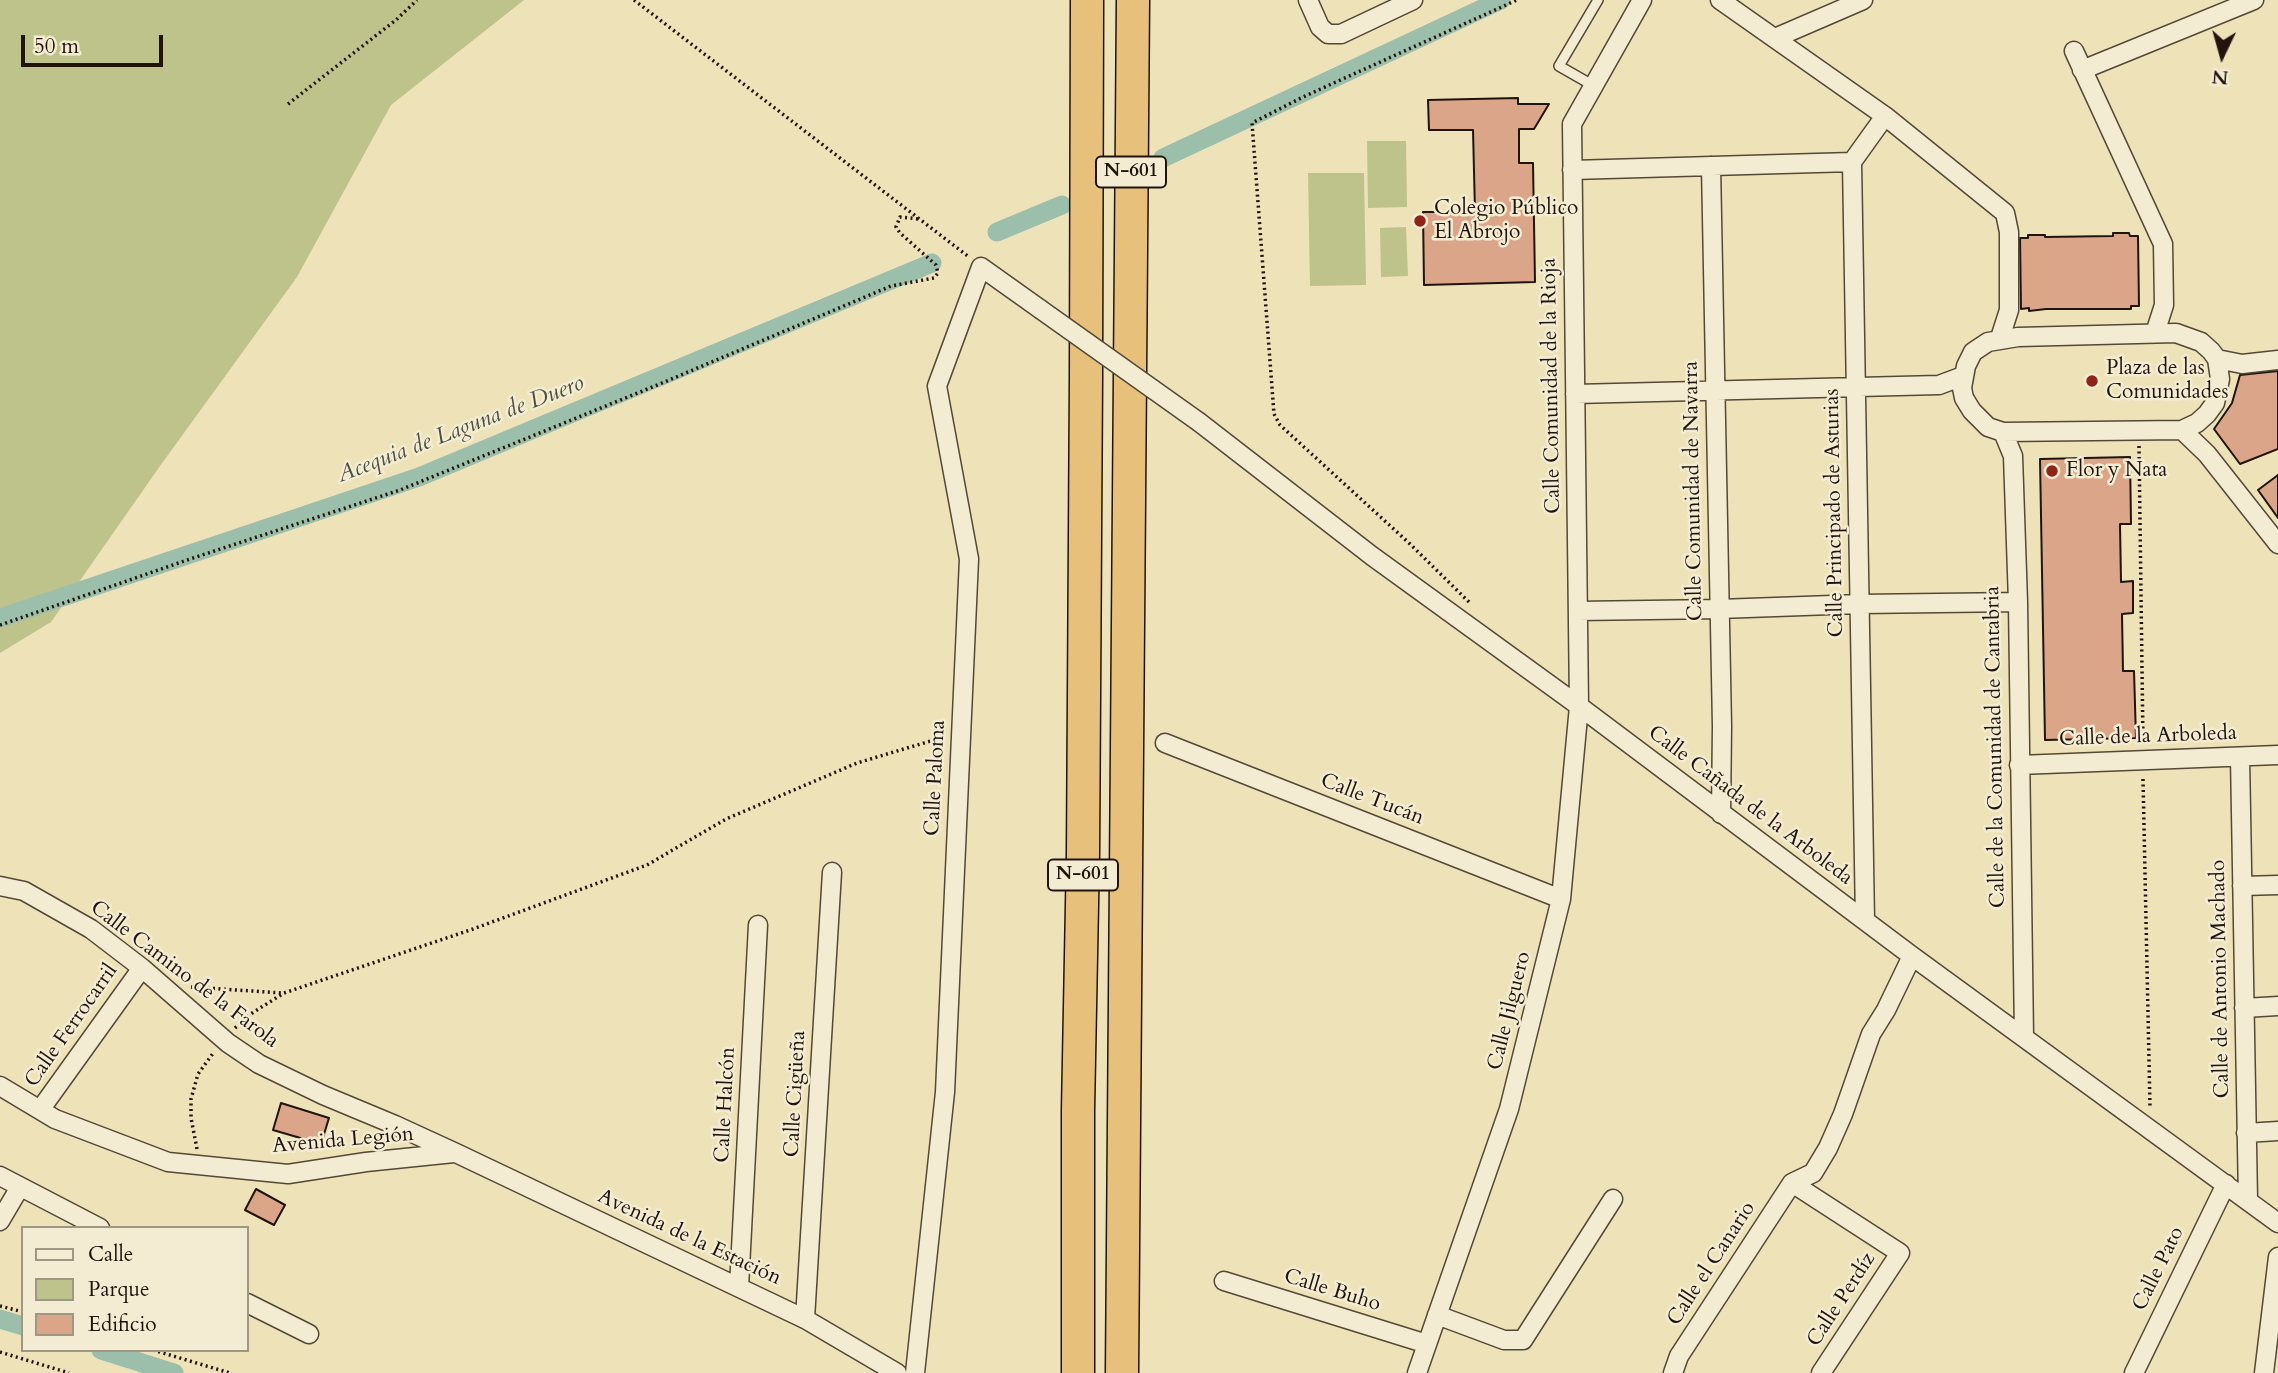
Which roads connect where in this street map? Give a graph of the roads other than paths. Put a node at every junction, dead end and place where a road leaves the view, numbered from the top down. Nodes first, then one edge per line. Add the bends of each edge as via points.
1 (1087, 0) edge
2 (1133, 0) edge
3 (1308, 0) edge
4 (1413, 0) edge
5 (1598, 0) edge
6 (1642, 0) edge
7 (1720, 0) edge
8 (1863, 0) edge
9 (2254, 0) edge
10 (1775, 38) junction
11 (2074, 51) dead end
12 (2082, 70) junction
13 (1594, 86) junction
14 (1885, 116) junction
15 (1852, 162) junction
16 (1711, 166) junction
17 (1572, 170) junction
18 (981, 267) joint
19 (2164, 305) junction
20 (2155, 333) junction
21 (2176, 333) junction
22 (2009, 337) junction
23 (2217, 359) junction
24 (2278, 360) edge
25 (2242, 364) junction
26 (1963, 376) junction
27 (2220, 379) junction
28 (1939, 385) junction
29 (1854, 388) junction
30 (1715, 391) junction
31 (1575, 394) junction
32 (1964, 398) junction
33 (2190, 426) junction
34 (2003, 432) junction
35 (2022, 432) junction
36 (2013, 456) junction
37 (2278, 544) edge
38 (2018, 603) junction
39 (1860, 604) junction
40 (1719, 609) junction
41 (1578, 611) junction
42 (1579, 706) junction
43 (1165, 743) dead end
44 (2278, 755) edge
45 (2240, 757) junction
46 (2019, 765) junction
47 (1721, 814) junction
48 (831, 872) dead end
49 (2278, 885) edge
50 (2242, 886) junction
51 (0, 887) edge
52 (1561, 899) junction
53 (1865, 920) junction
54 (758, 925) dead end
55 (1912, 957) junction
56 (142, 968) junction
57 (2278, 1006) edge
58 (2244, 1007) junction
59 (2024, 1037) junction
60 (0, 1086) edge
61 (40, 1110) junction
62 (2278, 1131) edge
63 (2246, 1133) junction
64 (456, 1153) junction
65 (0, 1176) edge
66 (1792, 1183) junction
67 (2226, 1184) junction
68 (20, 1187) junction
69 (1613, 1199) dead end
70 (2248, 1200) junction
71 (0, 1221) edge
72 (2278, 1223) edge
73 (96, 1226) edge
74 (2278, 1257) edge
75 (1224, 1281) dead end
76 (739, 1287) junction
77 (248, 1304) edge
78 (1437, 1315) junction
79 (805, 1319) junction
80 (309, 1335) dead end
81 (1427, 1344) junction
82 (897, 1373) edge
83 (915, 1373) edge
84 (1078, 1373) edge
85 (1122, 1373) edge
86 (1417, 1373) edge
87 (1673, 1373) edge
88 (1821, 1373) edge
89 (2134, 1373) edge
90 (2263, 1373) edge

1 - 84 highway, N-601
2 - 85 highway, N-601
3 - 4 street via 1328,34 1341,34
5 - 13 lane via 1559,66
6 - 13 street, Calle Comunidad de la Rioja
7 - 10 street
8 - 10 street
9 - 12 street
10 - 14 street
11 - 12 street
12 - 19 street via 2163,244
13 - 17 street, Calle Comunidad de la Rioja via 1572,124
14 - 15 street
14 - 22 street via 2005,213
15 - 16 street
15 - 29 street, Calle Principado de Asturias
16 - 17 street
16 - 30 street, Calle Comunidad de Navarra
17 - 31 street, Calle Comunidad de la Rioja
18 - 42 street, Calle Cañada de la Arboleda, bridge via 1199,422 1372,556
18 - 83 street, Calle Paloma via 937,386 969,559 945,1091
19 - 20 street
19 - 21 street
20 - 21 street
20 - 22 street
21 - 23 street via 2201,342
22 - 26 street via 1973,352
23 - 25 street
23 - 27 street
24 - 25 street
25 - 27 street
26 - 28 street
26 - 32 street
27 - 33 street via 2215,402
28 - 29 street
28 - 32 street
29 - 30 street
29 - 39 street, Calle Principado de Asturias
30 - 31 street
30 - 40 street, Calle Comunidad de Navarra
31 - 41 street, Calle Comunidad de la Rioja
32 - 34 street via 1988,427
33 - 35 street
33 - 37 street
34 - 35 street
34 - 36 street, Calle de la Comunidad de Cantabria
35 - 36 street, Calle de la Comunidad de Cantabria
36 - 38 street, Calle de la Comunidad de Cantabria
38 - 39 street
38 - 46 street, Calle de la Comunidad de Cantabria
39 - 40 street
39 - 53 street, Calle Principado de Asturias
40 - 41 street
40 - 47 street, Calle Comunidad de Navarra
41 - 42 street, Calle Comunidad de la Rioja
42 - 47 street, Calle Cañada de la Arboleda
42 - 52 street, Calle Jilguero
43 - 52 street, Calle Tucán
44 - 45 street, Calle de la Arboleda
45 - 46 street, Calle de la Arboleda
45 - 50 street, Calle de Antonio Machado
46 - 59 street, Calle de la Comunidad de Cantabria
47 - 53 street, Calle Cañada de la Arboleda
48 - 79 street, Calle Cigüeña
49 - 50 street
50 - 58 street, Calle de Antonio Machado
51 - 56 street, Calle Camino de la Farola via 24,891 91,929
52 - 78 street, Calle Jilguero via 1509,1109
53 - 55 street, Calle Cañada de la Arboleda
54 - 76 street, Calle Halcón
55 - 59 street, Calle Cañada de la Arboleda
55 - 66 street via 1871,1034 1828,1148 1813,1173
56 - 61 street, Calle Ferrocarril
56 - 64 street, Calle Camino de la Farola via 259,1064
57 - 58 street
58 - 63 street, Calle de Antonio Machado
59 - 67 street, Calle Cañada de la Arboleda
60 - 61 street, Avenida Legión
61 - 64 street, Avenida Legión via 168,1163 288,1174
62 - 63 street
63 - 70 street, Calle de Antonio Machado
64 - 76 street, Avenida de la Estación
65 - 68 street
66 - 87 street, Calle el Canario via 1679,1356
66 - 88 street, Calle Perdíz via 1900,1253
67 - 70 street, Calle Cañada de la Arboleda
67 - 89 street, Calle Pato
68 - 71 street
68 - 73 street
69 - 78 street via 1523,1340 1504,1340
70 - 72 street, Calle Cañada de la Arboleda
74 - 90 street
75 - 81 street, Calle Buho
76 - 79 street, Avenida de la Estación
77 - 80 street
78 - 81 street, Calle Jilguero
79 - 82 street, Avenida de la Estación
81 - 86 street, Calle Jilguero

